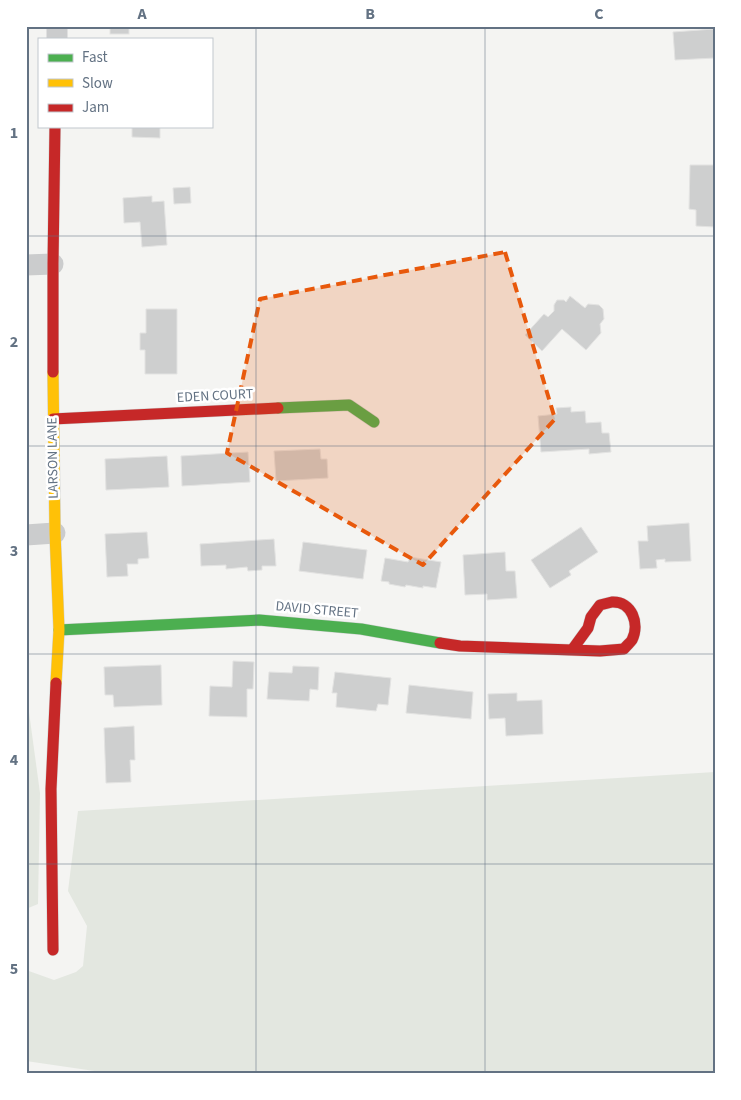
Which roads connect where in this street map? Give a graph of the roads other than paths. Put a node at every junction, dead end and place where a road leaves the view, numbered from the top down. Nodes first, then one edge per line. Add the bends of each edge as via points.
1 (55, 128) edge
2 (52, 264) junction
3 (26, 266) edge
4 (52, 419) junction
5 (374, 422) dead end
6 (55, 533) junction
7 (26, 535) edge
8 (59, 630) junction
9 (572, 650) junction
10 (52, 950) dead end

1 - 2 street, LARSON LANE
2 - 3 street
2 - 4 street, LARSON LANE
4 - 5 street, EDEN COURT via 349,405
4 - 6 street, LARSON LANE
6 - 7 street
6 - 8 street, LARSON LANE
8 - 9 street, DAVID STREET via 259,620 361,629 460,646
8 - 10 street, LARSON LANE via 51,789
9 - 9 street, DAVID STREET via 624,648 632,640 634,614 626,605 612,602 600,605

